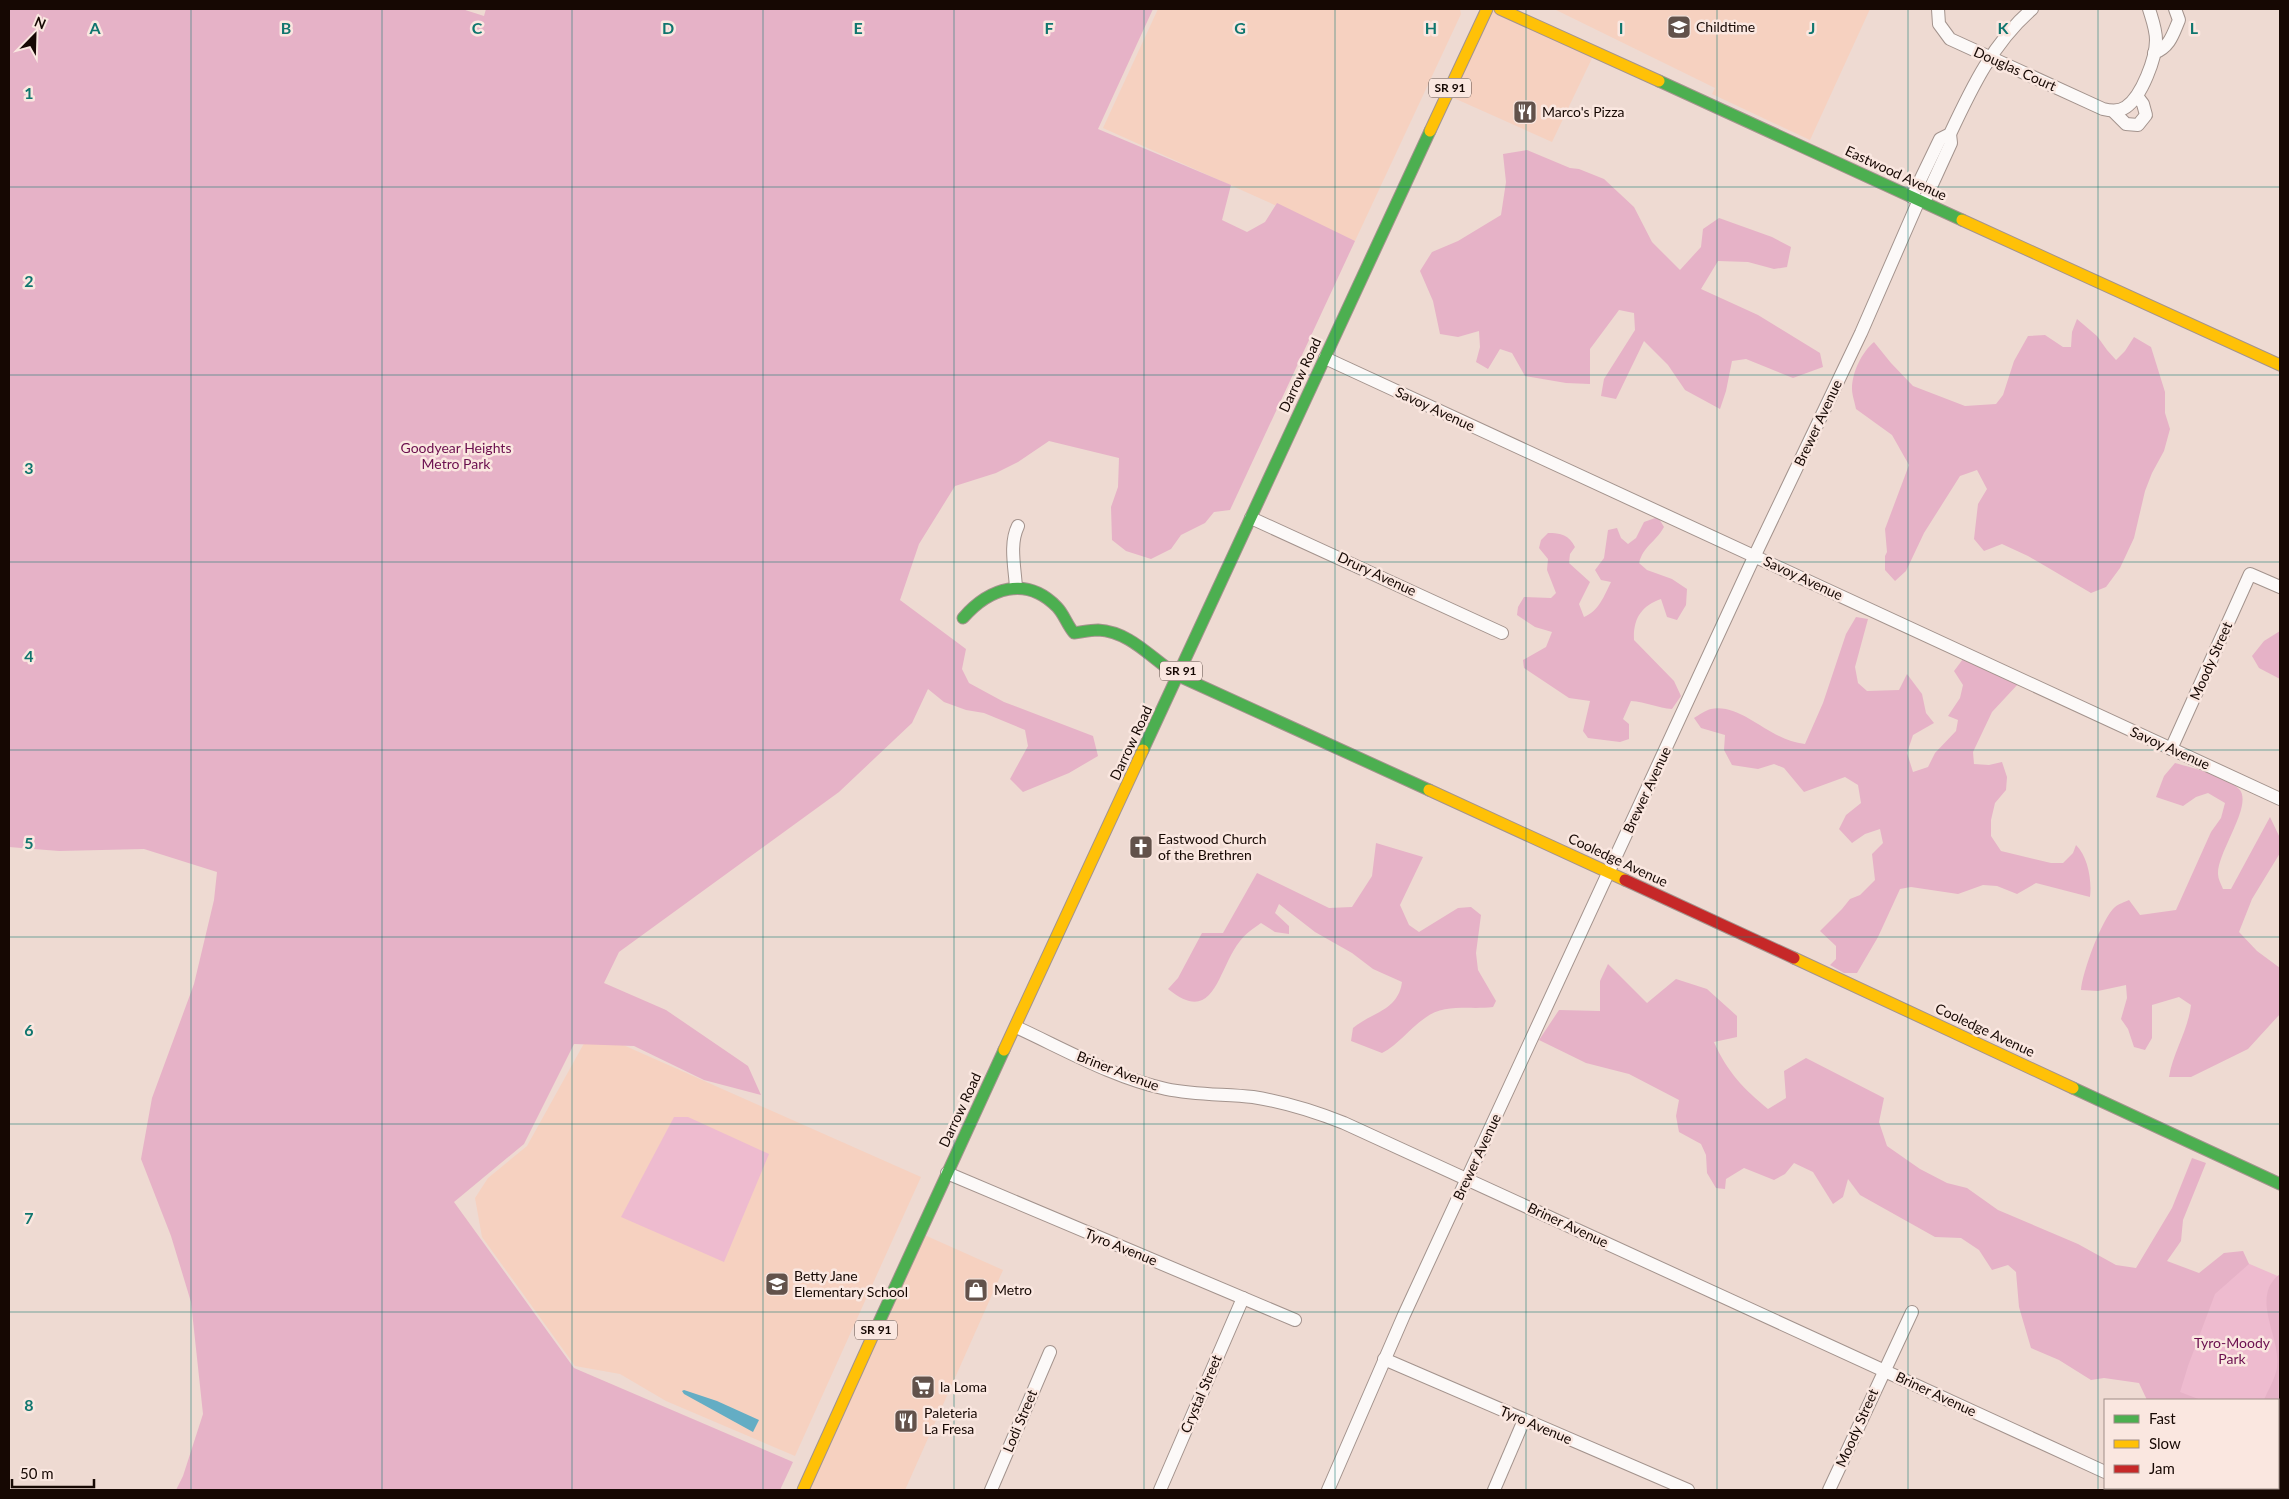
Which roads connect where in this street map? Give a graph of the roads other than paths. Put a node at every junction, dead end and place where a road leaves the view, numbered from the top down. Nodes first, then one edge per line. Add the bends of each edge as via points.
1 (1487, 9) edge
2 (1500, 9) edge
3 (1938, 9) edge
4 (2032, 9) edge
5 (2149, 9) edge
6 (2175, 9) edge
7 (2154, 53) junction
8 (1989, 58) junction
9 (2137, 96) junction
10 (2112, 111) junction
11 (1919, 200) junction
12 (1325, 358) junction
13 (2280, 365) edge
14 (1252, 518) junction
15 (1018, 526) dead end
16 (1755, 556) junction
17 (2280, 587) edge
18 (1016, 588) junction
19 (963, 618) dead end
20 (1502, 632) dead end
21 (1179, 676) junction
22 (2171, 748) junction
23 (2280, 799) edge
24 (1609, 872) junction
25 (1016, 1027) junction
26 (947, 1173) junction
27 (1466, 1179) junction
28 (2280, 1184) edge
29 (1242, 1298) junction
30 (1912, 1312) dead end
31 (1295, 1320) dead end
32 (1050, 1352) dead end
33 (1384, 1359) junction
34 (1883, 1370) junction
35 (1524, 1420) junction
36 (2104, 1472) edge
37 (1662, 1485) edge
38 (806, 1489) edge
39 (991, 1490) edge
40 (1160, 1490) edge
41 (1328, 1490) edge
42 (1494, 1490) edge
43 (1688, 1490) edge
44 (1829, 1490) edge

1 - 12 street, Darrow Road / SR 91
2 - 11 street, Eastwood Avenue
3 - 8 street, Douglas Court via 1939,24 1945,35
4 - 8 street, Brewer Avenue via 2003,38
5 - 7 street via 2154,26
6 - 7 street via 2179,20 2169,43
7 - 9 street
8 - 10 street, Douglas Court
8 - 11 street, Brewer Avenue via 1972,85 1950,134 1940,139
9 - 10 street via 2127,107
9 - 10 street, Douglas Court via 2146,115 2138,125 2126,124
11 - 13 street, Eastwood Avenue
11 - 16 street, Brewer Avenue via 1861,333
12 - 14 street, Darrow Road / SR 91
12 - 16 street, Savoy Avenue
14 - 20 street, Drury Avenue
14 - 21 street, Darrow Road / SR 91
15 - 18 street via 1013,549
16 - 22 street, Savoy Avenue
16 - 24 street, Brewer Avenue
17 - 22 street, Moody Street via 2250,574
18 - 19 street, Cooledge Avenue via 991,593
18 - 21 street, Cooledge Avenue via 1033,591 1049,600 1074,633 1097,630 1115,633 1138,644
21 - 24 street, Cooledge Avenue
21 - 25 street, Darrow Road / SR 91
22 - 23 street, Savoy Avenue
24 - 27 street, Brewer Avenue
24 - 28 street, Cooledge Avenue
25 - 26 street, Darrow Road / SR 91
25 - 27 street, Briner Avenue via 1132,1079 1191,1093 1254,1098 1305,1108
26 - 29 street, Tyro Avenue
26 - 38 street, Darrow Road / SR 91
27 - 33 street, Brewer Avenue
27 - 34 street, Briner Avenue
29 - 31 street, Tyro Avenue
29 - 40 street, Crystal Street
30 - 34 street, Moody Street
32 - 39 street, Lodi Street
33 - 35 street, Tyro Avenue
33 - 41 street, Brewer Avenue
34 - 36 street, Briner Avenue
34 - 44 street, Moody Street
35 - 37 street, Tyro Avenue
35 - 42 street
37 - 43 street, Tyro Avenue

